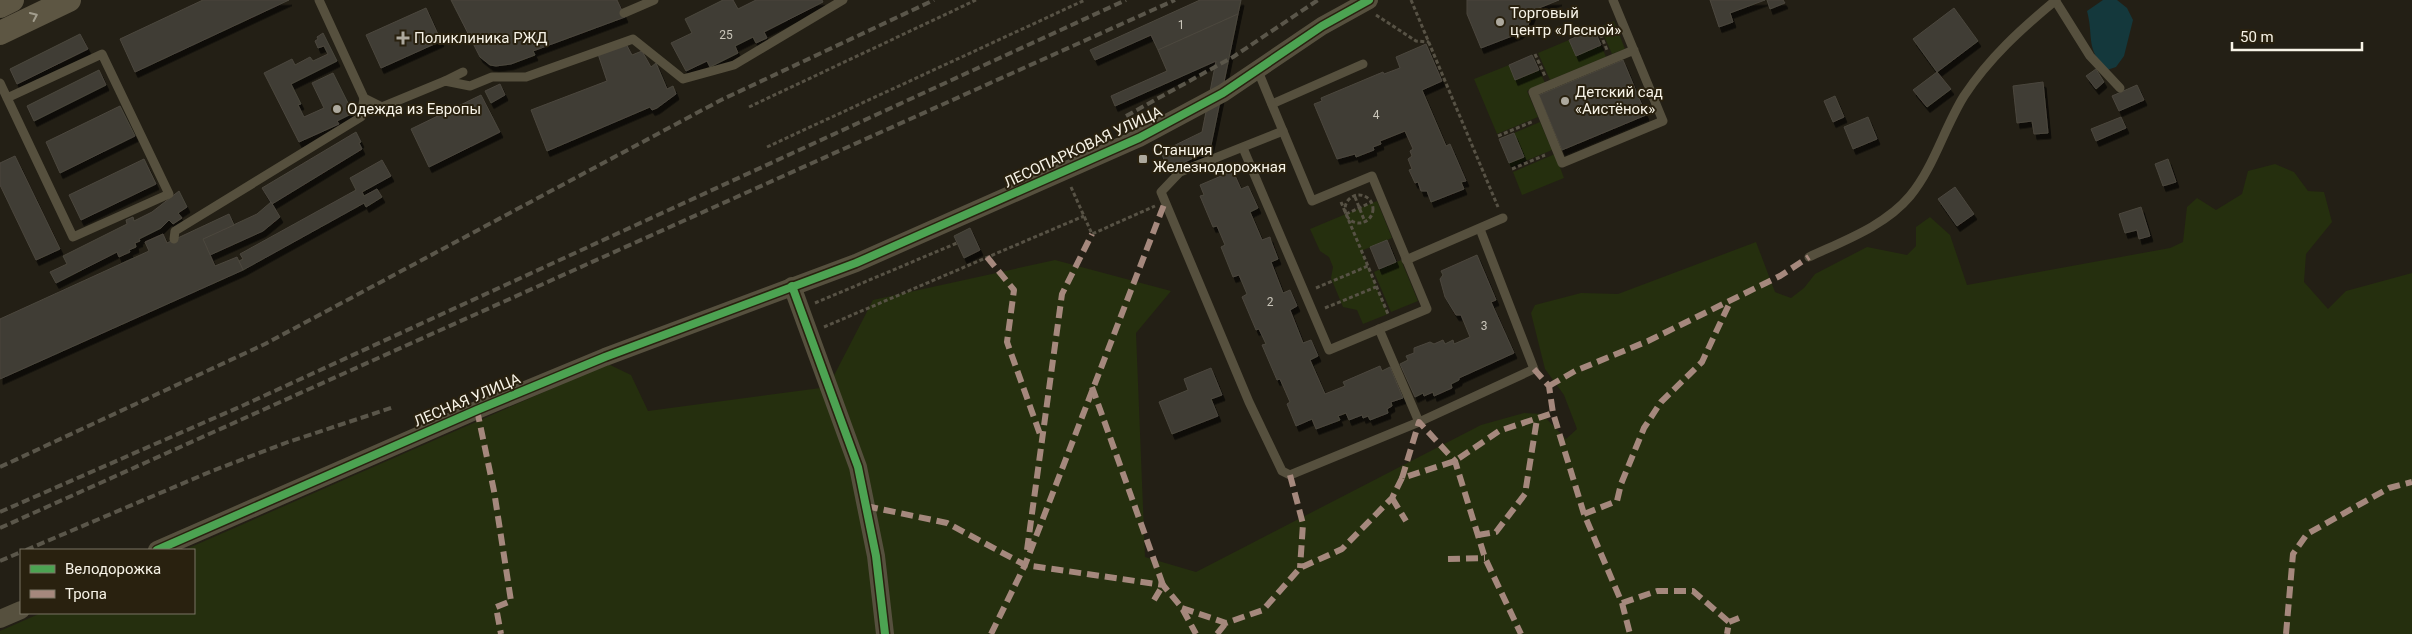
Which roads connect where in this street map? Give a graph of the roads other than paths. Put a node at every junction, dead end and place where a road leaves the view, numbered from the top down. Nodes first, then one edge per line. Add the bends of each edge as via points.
1 (12, 0) edge
2 (69, 0) edge
3 (319, 0) edge
4 (654, 0) edge
5 (844, 0) edge
6 (1613, 0) edge
7 (2055, 0) edge
8 (1366, 2) edge
9 (0, 6) edge
10 (624, 13) dead end
11 (0, 32) edge
12 (1634, 50) junction
13 (1363, 64) dead end
14 (1258, 71) junction
15 (463, 72) dead end
16 (445, 81) junction
17 (0, 83) edge
18 (2120, 88) dead end
19 (7, 98) junction
20 (364, 98) junction
21 (1272, 104) junction
22 (1283, 131) junction
23 (1243, 148) junction
24 (1503, 218) road end
25 (1480, 229) junction
26 (174, 240) dead end
27 (1809, 256) dead end
28 (1406, 260) junction
29 (792, 286) junction
30 (1379, 329) junction
31 (1419, 422) junction
32 (159, 549) edge
33 (20, 610) edge
34 (0, 619) edge
35 (885, 634) edge

1 - 9 main road
11 -> 2 main road
3 - 20 lane
4 - 10 lane
5 - 16 lane via 734,65 683,79 632,39 526,77 492,77 470,86
6 - 12 lane
7 - 18 lane via 2090,56
7 - 27 lane via 1990,61 1964,97 1910,196 1889,216
8 - 14 street, ЛЕСОПАРКОВАЯ УЛИЦА via 1322,26
12 - 12 lane via 1533,92 1562,163 1663,121
13 - 21 lane
14 - 21 lane
14 - 29 street, ЛЕСОПАРКОВАЯ УЛИЦА via 1186,114 1064,172 856,263
15 - 16 lane
16 - 20 lane via 382,107
17 - 19 lane
19 - 19 lane via 102,54 169,194 73,237
20 - 26 lane via 361,117 175,231
21 - 22 lane
22 - 23 lane
22 - 28 lane via 1312,201 1372,176
23 - 30 lane via 1328,350
23 - 31 lane via 1180,172 1161,192 1249,402 1282,471 1290,475
24 - 25 lane
25 - 28 lane
25 - 31 lane via 1534,369
28 - 30 lane via 1427,309
29 - 32 street, ЛЕСНАЯ УЛИЦА via 477,410
29 - 35 street via 858,467 876,556
30 - 31 lane
33 - 34 street

